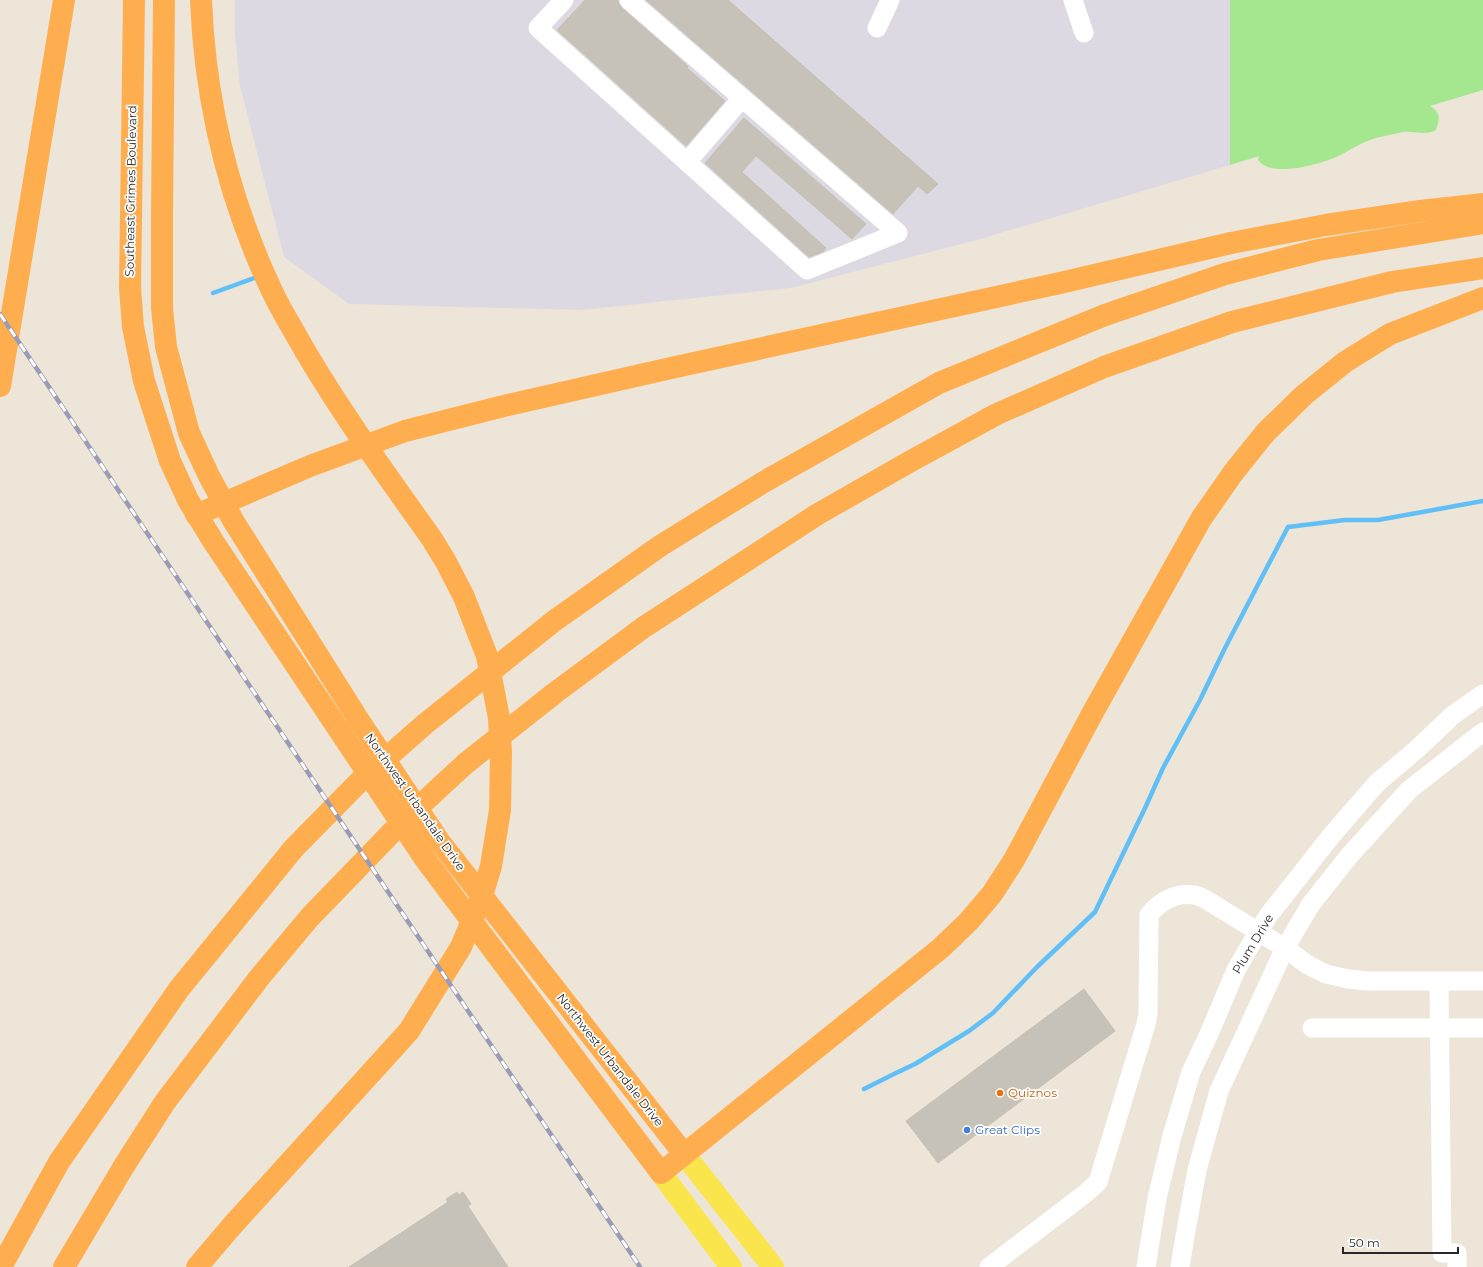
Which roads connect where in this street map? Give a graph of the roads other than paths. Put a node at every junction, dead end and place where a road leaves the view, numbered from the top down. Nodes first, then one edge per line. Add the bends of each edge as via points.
1 (64, 0) edge
2 (134, 0) edge
3 (164, 0) edge
4 (201, 0) edge
5 (564, 0) edge
6 (629, 0) edge
7 (890, 0) edge
8 (1073, 0) edge
9 (877, 28) dead end
10 (1084, 32) dead end
11 (742, 98) junction
12 (687, 162) junction
13 (1483, 204) edge
14 (1483, 223) edge
15 (1483, 268) edge
16 (1483, 298) edge
17 (144, 381) joint
18 (0, 386) edge
19 (224, 504) junction
20 (196, 515) junction
21 (1483, 694) edge
22 (1483, 732) edge
23 (1258, 932) junction
24 (1285, 948) junction
25 (1439, 981) junction
26 (1483, 981) edge
27 (1312, 1028) dead end
28 (1439, 1028) junction
29 (1483, 1028) edge
30 (684, 1154) junction
31 (661, 1172) junction
32 (1, 1267) edge
33 (64, 1267) edge
34 (197, 1267) edge
35 (731, 1267) edge
36 (773, 1267) edge
37 (989, 1267) edge
38 (1146, 1267) edge
39 (1180, 1267) edge
40 (1457, 1267) edge

1 - 18 highway
2 - 17 highway, Southeast Grimes Boulevard via 130,288 133,327
3 - 19 highway, Northwest Urbandale Drive via 161,260 166,346 189,434
4 - 34 highway via 206,62 217,127 230,182 252,244 272,292 303,348 337,403 432,539 464,597 487,656 499,718 501,753 500,810 491,866 481,899 461,947 448,970 408,1031
5 - 12 street via 538,28
6 - 11 street
7 - 9 street
8 - 10 street
11 - 12 street
11 - 12 street via 898,233 807,270
13 - 19 highway via 1326,225 1231,244 516,403 405,431 310,466
14 - 32 highway via 1318,250 1225,274 1105,315 939,383 762,483 660,546 554,621 425,724 358,783 294,848 179,989 59,1162
15 - 33 highway via 1392,282 1232,322 1104,367 997,414 818,514 644,627 465,764 398,826 310,917 259,978 165,1102
16 - 30 highway via 1390,334 1345,362 1304,395 1266,432 1232,473 1201,519 1092,714 1018,854 992,894 941,948
17 - 20 highway, Northwest Urbandale Drive via 170,461
19 - 20 highway
19 - 30 highway, Northwest Urbandale Drive via 358,719 439,841
20 - 31 highway, Northwest Urbandale Drive via 425,859
21 - 23 street, Plum Drive via 1453,715 1377,783 1331,836
22 - 24 street via 1409,790 1349,856 1311,904
23 - 24 street
23 - 37 street via 1193,894 1170,899 1155,908 1148,924 1146,1024 1098,1182
23 - 38 street, Plum Drive via 1236,970 1192,1072 1172,1136 1157,1198
24 - 25 street via 1308,965 1326,974 1348,979
24 - 39 street via 1219,1091 1197,1170
25 - 26 street
25 - 28 street
27 - 28 street
28 - 29 street
28 - 40 street via 1442,1253 1457,1253
30 - 31 highway
30 - 36 main road, Northwest Urbandale Drive
31 - 35 main road, Northwest Urbandale Drive

